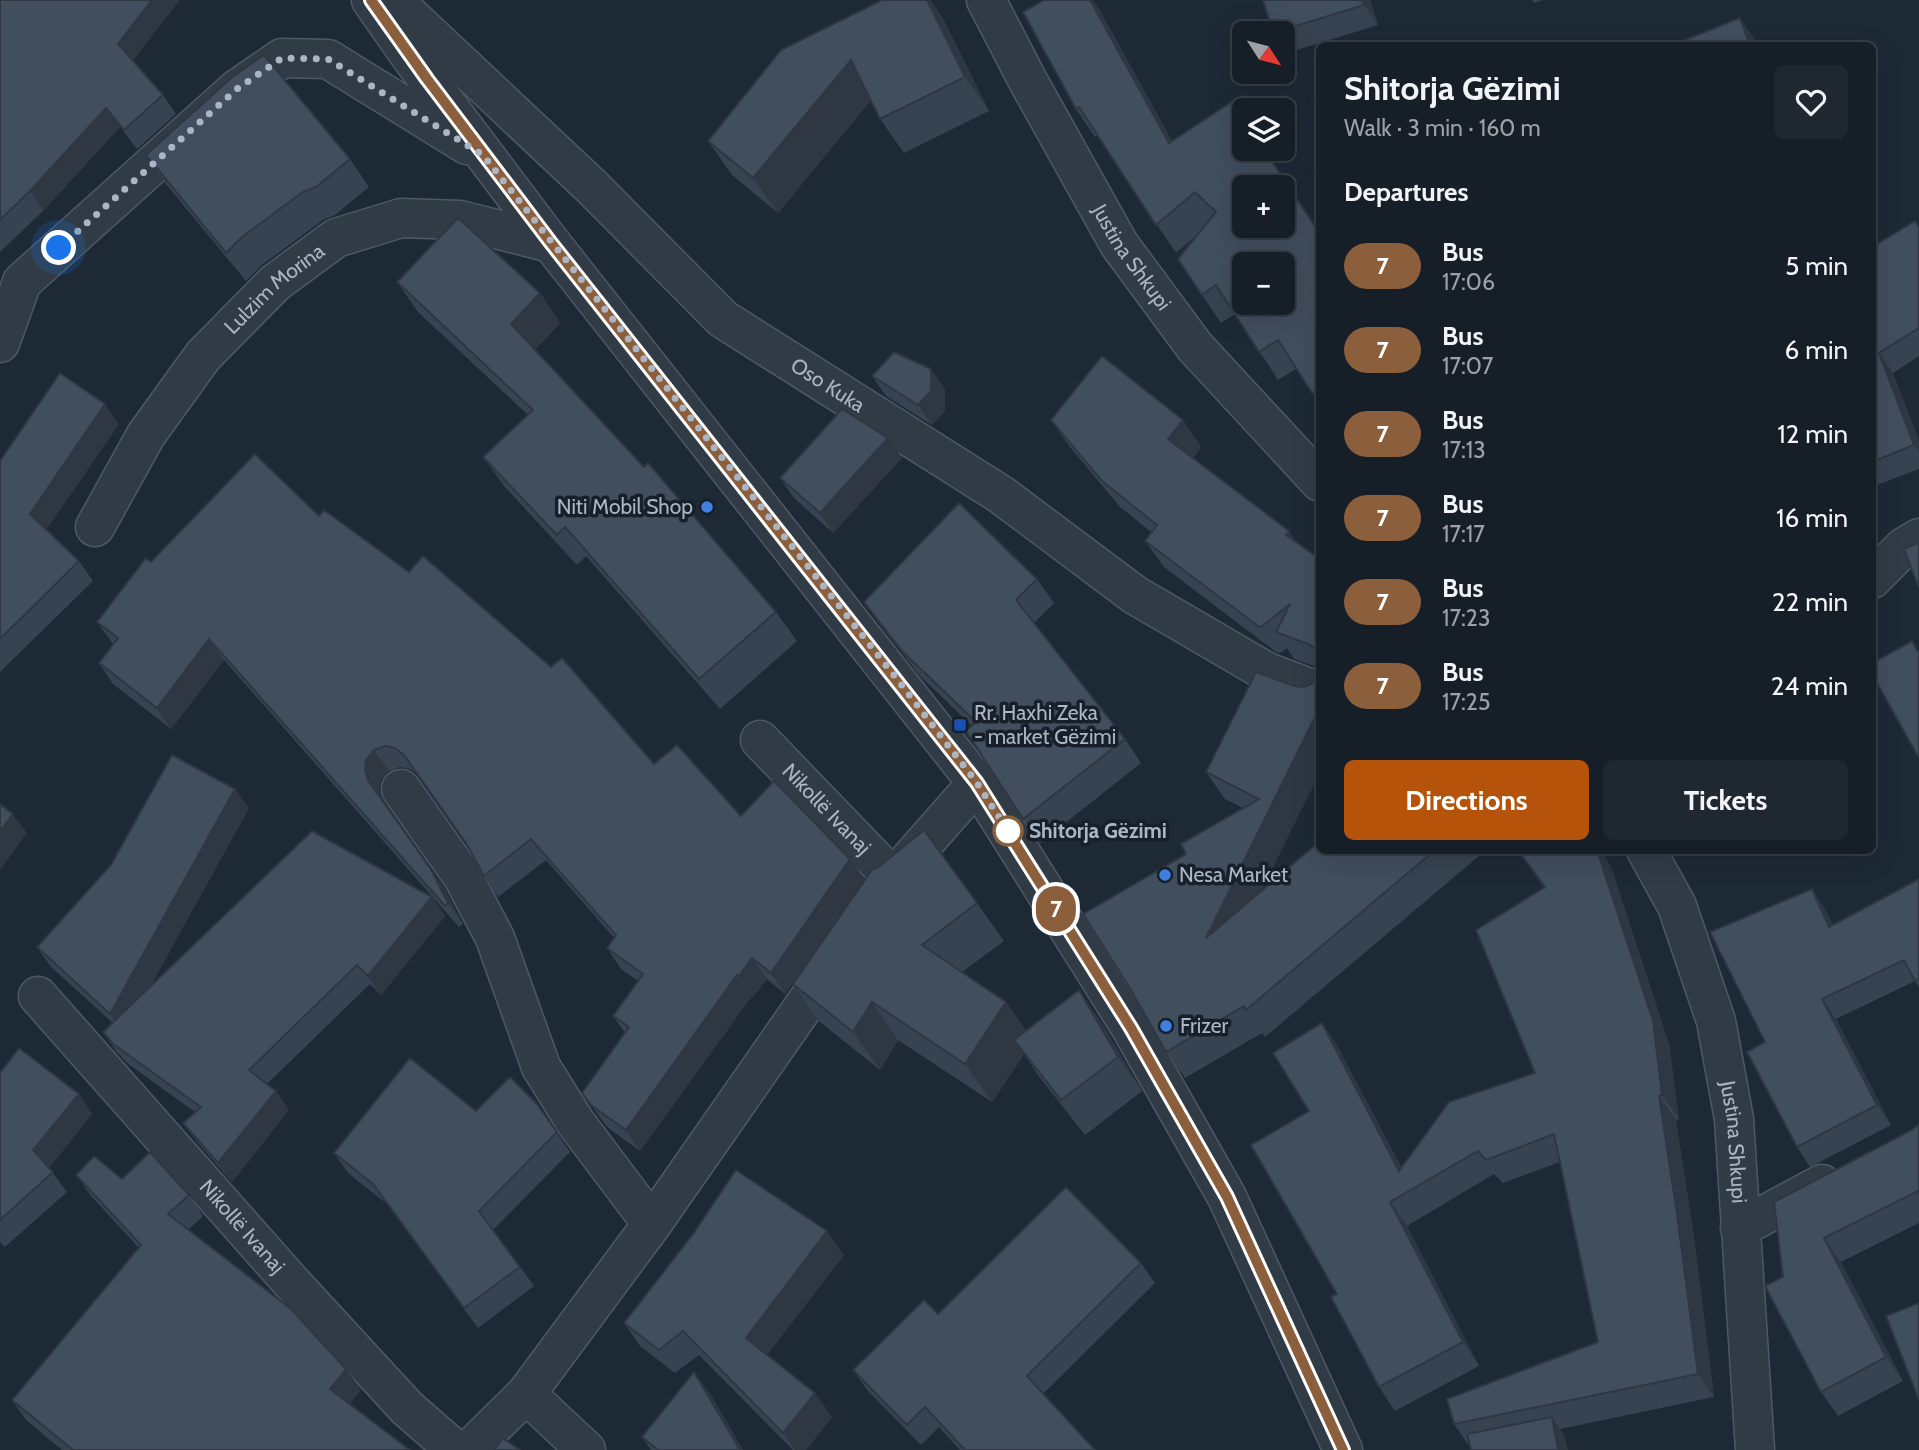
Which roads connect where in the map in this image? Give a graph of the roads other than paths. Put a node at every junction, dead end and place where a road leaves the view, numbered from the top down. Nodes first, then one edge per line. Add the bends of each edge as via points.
1 (371, 0) edge
2 (393, 0) edge
3 (986, 0) edge
4 (483, 155) junction
5 (551, 243) junction
6 (0, 343) edge
7 (1316, 478) edge
8 (95, 527) dead end
9 (1919, 538) edge
10 (1876, 575) edge
11 (1316, 690) edge
12 (760, 740) dead end
13 (977, 783) junction
14 (401, 789) dead end
15 (1648, 854) edge
16 (853, 935) edge
17 (38, 996) dead end
18 (1858, 1166) edge
19 (652, 1224) junction
20 (1740, 1228) junction
21 (526, 1394) junction
22 (455, 1450) edge
23 (469, 1450) edge
24 (586, 1450) edge
25 (1343, 1450) edge
26 (1755, 1450) edge

1 - 4 street
2 - 11 street, Oso Kuka via 591,186 723,319 1000,494 1136,594 1267,672
3 - 7 street, Justina Shkupi via 1119,244 1195,347
4 - 5 street
4 - 6 street via 328,59 282,58 237,89 22,282
5 - 8 street, Lulzim Morina via 460,220 401,218 336,238 275,283 203,356 146,435
5 - 13 street
9 - 10 street
12 - 13 street, Nikollë Ivanaj via 885,890
13 - 25 street via 1131,1028 1227,1197
14 - 19 street via 463,877 495,938 541,1067 576,1123
15 - 20 street, Justina Shkupi via 1677,906 1716,1021 1734,1119
16 - 19 street
17 - 22 street, Nikollë Ivanaj via 292,1283 407,1408
18 - 20 street
19 - 21 street
20 - 26 street, Justina Shkupi
21 - 23 street
21 - 24 street

